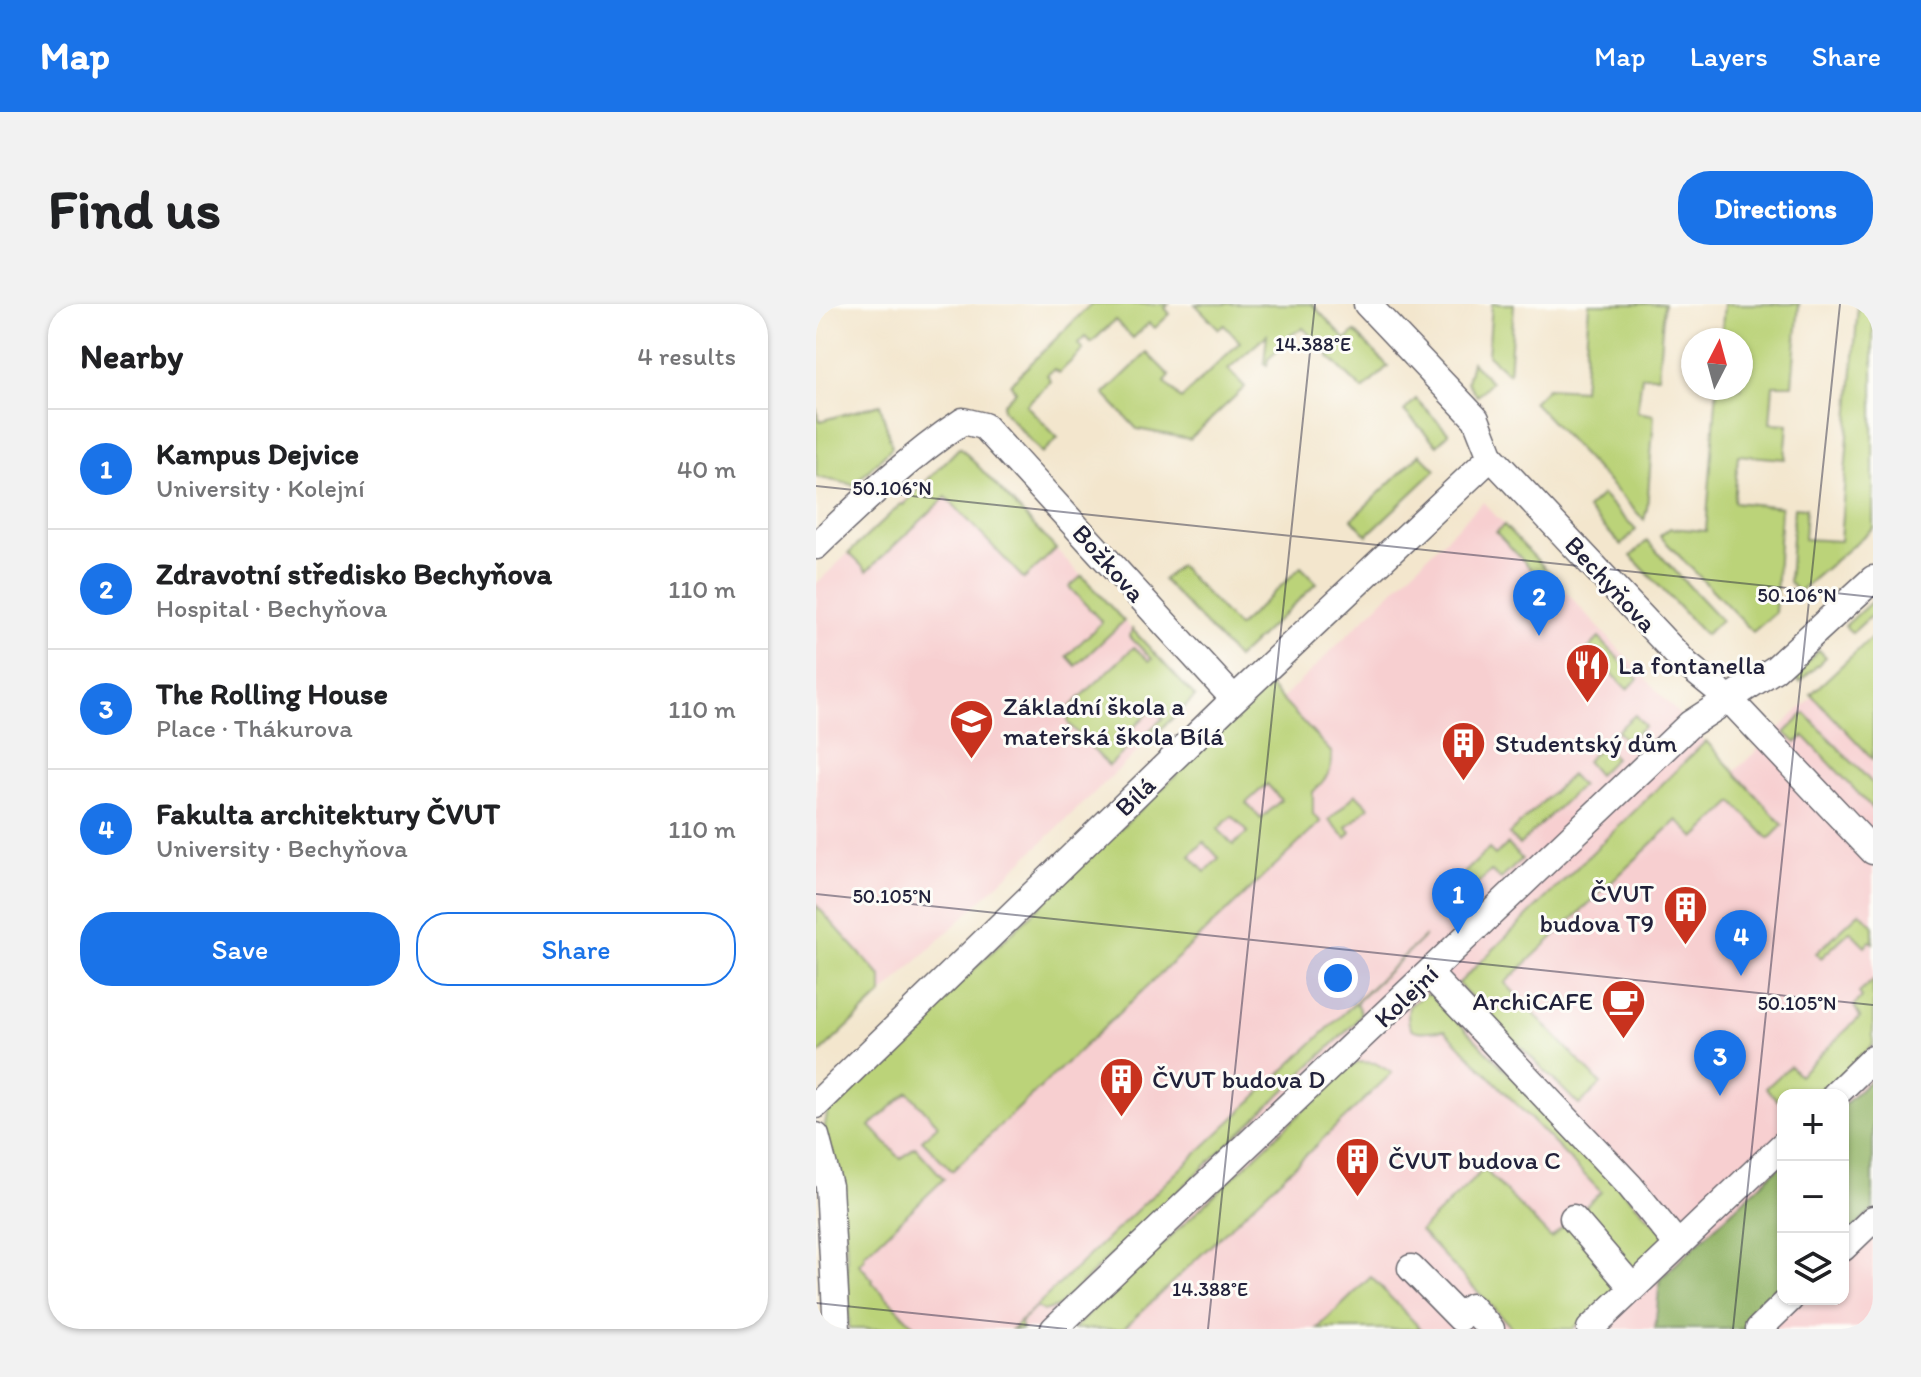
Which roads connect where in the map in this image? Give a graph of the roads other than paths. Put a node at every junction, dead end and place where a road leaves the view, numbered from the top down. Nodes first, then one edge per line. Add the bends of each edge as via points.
1 (1367, 304) edge
2 (1491, 457) junction
3 (816, 546) edge
4 (1873, 579) edge
5 (1728, 698) junction
6 (1234, 699) junction
7 (1873, 851) edge
8 (1429, 974) junction
9 (1873, 1058) edge
10 (1841, 1089) edge
11 (816, 1105) edge
12 (816, 1136) edge
13 (1777, 1151) edge
14 (1573, 1218) dead end
15 (1873, 1219) edge
16 (1849, 1242) edge
17 (1678, 1245) junction
18 (1411, 1268) dead end
19 (1633, 1288) junction
20 (1784, 1305) edge
21 (1453, 1324) edge
22 (837, 1329) edge
23 (1054, 1329) edge
24 (1491, 1329) edge
25 (1590, 1329) edge
26 (1759, 1329) edge

1 - 2 street, Bechyňova via 1476,419
2 - 5 street, Bechyňova via 1686,664
2 - 6 street, Bílá
3 - 6 street, Božkova via 942,435 963,421 984,426
4 - 5 street, Kolejní via 1775,669
5 - 7 street, Bechyňova
5 - 8 street, Kolejní via 1690,724
6 - 11 street, Bílá
8 - 17 street via 1630,1186
8 - 23 street, Kolejní
9 - 10 street
12 - 22 street via 829,1186
13 - 17 street
14 - 19 street
15 - 16 street
17 - 19 street
18 - 21 street
19 - 25 street
20 - 26 street
21 - 24 street via 1471,1307

